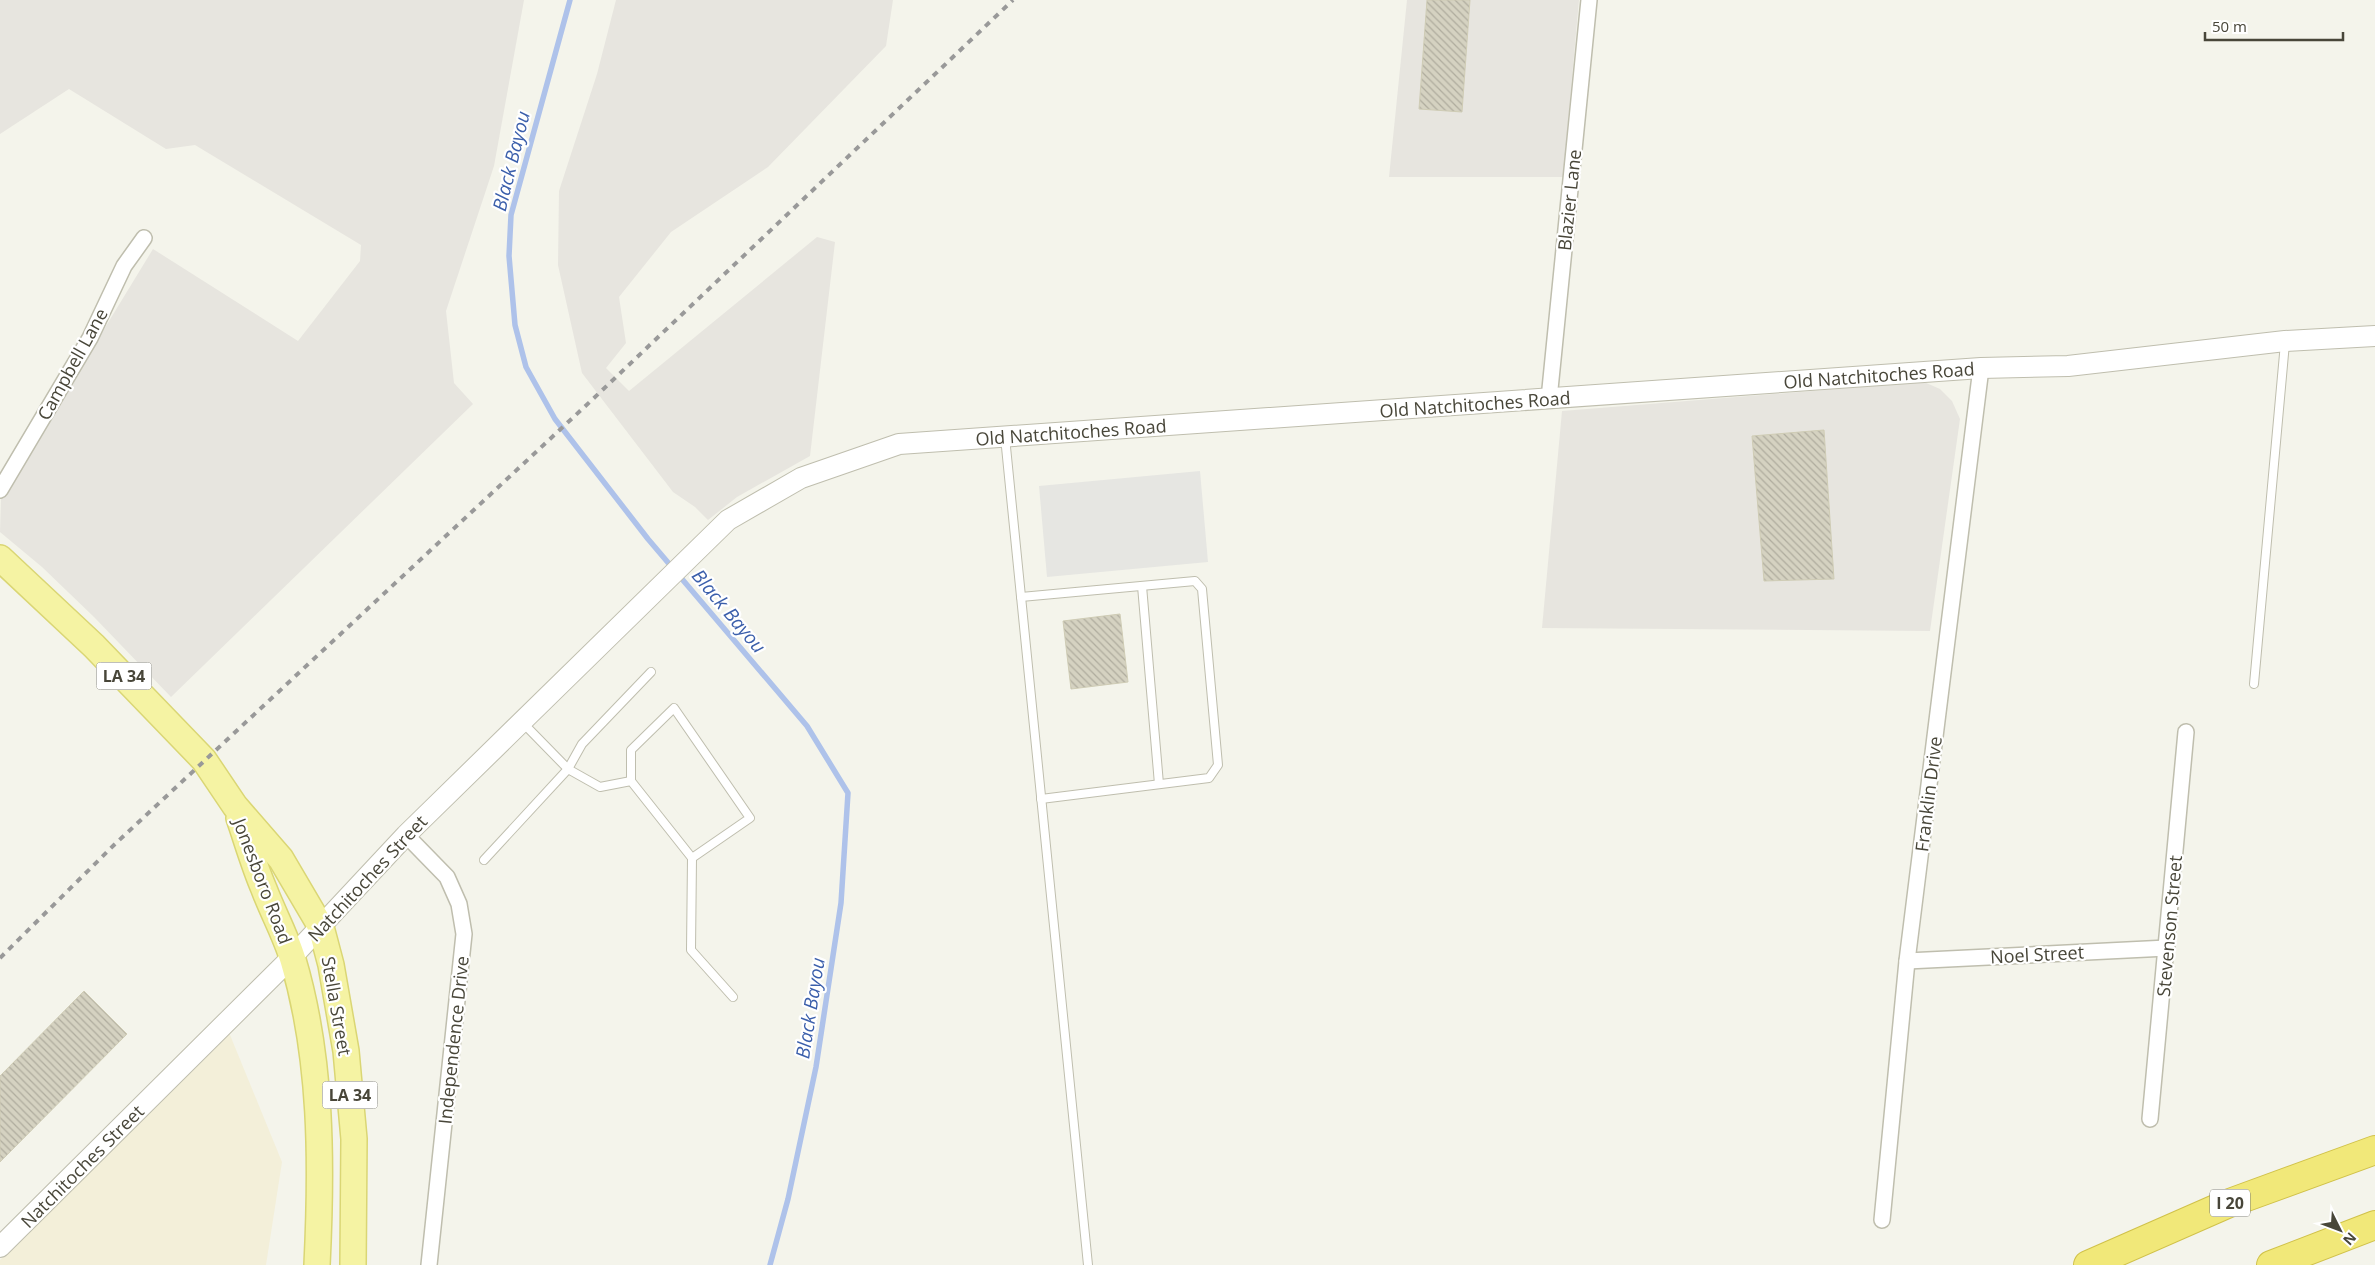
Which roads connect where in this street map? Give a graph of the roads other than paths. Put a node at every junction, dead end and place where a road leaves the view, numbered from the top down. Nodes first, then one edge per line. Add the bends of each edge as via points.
1 (1589, 0) edge
2 (144, 238) dead end
3 (2375, 336) edge
4 (2285, 341) junction
5 (1981, 368) junction
6 (1549, 399) junction
7 (1005, 437) junction
8 (0, 490) edge
9 (0, 558) edge
10 (1142, 586) junction
11 (1021, 597) junction
12 (630, 616) joint
13 (651, 672) dead end
14 (2254, 684) dead end
15 (522, 722) junction
16 (2186, 732) dead end
17 (568, 769) junction
18 (631, 781) junction
19 (1159, 784) junction
20 (1041, 799) junction
21 (235, 806) junction
22 (406, 835) junction
23 (692, 858) junction
24 (484, 860) dead end
25 (321, 928) junction
26 (2167, 948) junction
27 (292, 957) junction
28 (1907, 961) junction
29 (733, 997) dead end
30 (2150, 1119) dead end
31 (2375, 1150) edge
32 (1882, 1220) dead end
33 (2375, 1225) edge
34 (0, 1248) edge
35 (317, 1265) edge
36 (353, 1265) edge
37 (429, 1265) edge
38 (1088, 1265) edge
39 (2088, 1265) edge
40 (2271, 1265) edge

1 - 6 street, Blazier Lane
2 - 8 street, Campbell Lane via 124,266 90,338
3 - 4 street, Old Natchitoches Road
4 - 5 street, Old Natchitoches Road via 2068,366
4 - 14 lane
5 - 6 street, Old Natchitoches Road
5 - 28 street, Franklin Drive
6 - 7 street, Old Natchitoches Road
7 - 11 lane
7 - 12 street, Old Natchitoches Road via 899,444 801,478 728,520
9 - 21 main road, Jonesboro Road / LA 34 via 172,725 204,760
10 - 11 lane
10 - 19 lane
10 - 19 lane via 1194,581 1202,589 1218,765 1209,778
11 - 20 lane
12 - 15 street, Natchitoches Street
13 - 17 lane via 582,744
15 - 17 lane
15 - 22 street, Natchitoches Street
16 - 26 street, Stevenson Street
17 - 18 lane via 600,787
17 - 24 lane
18 - 23 lane
18 - 23 lane via 631,750 674,708 750,818
19 - 20 lane
20 - 38 lane
21 - 25 main road, Jonesboro Road / LA 34 via 281,859
21 - 27 main road, Jonesboro Road / LA 34
22 - 25 street, Natchitoches Street
22 - 37 street, Independence Drive via 447,877 459,904 464,934
23 - 29 lane via 691,950
25 - 27 street, Natchitoches Street
25 - 36 main road, Stella Street / LA 34 via 331,965 348,1071 354,1139
26 - 28 street, Noel Street
26 - 30 street, Stevenson Street
27 - 34 street, Natchitoches Street
27 - 35 main road, Stella Street / LA 34 via 303,995 315,1074 321,1182
28 - 32 street, Franklin Drive
31 - 39 highway, I 20 via 2227,1204
33 - 40 highway

